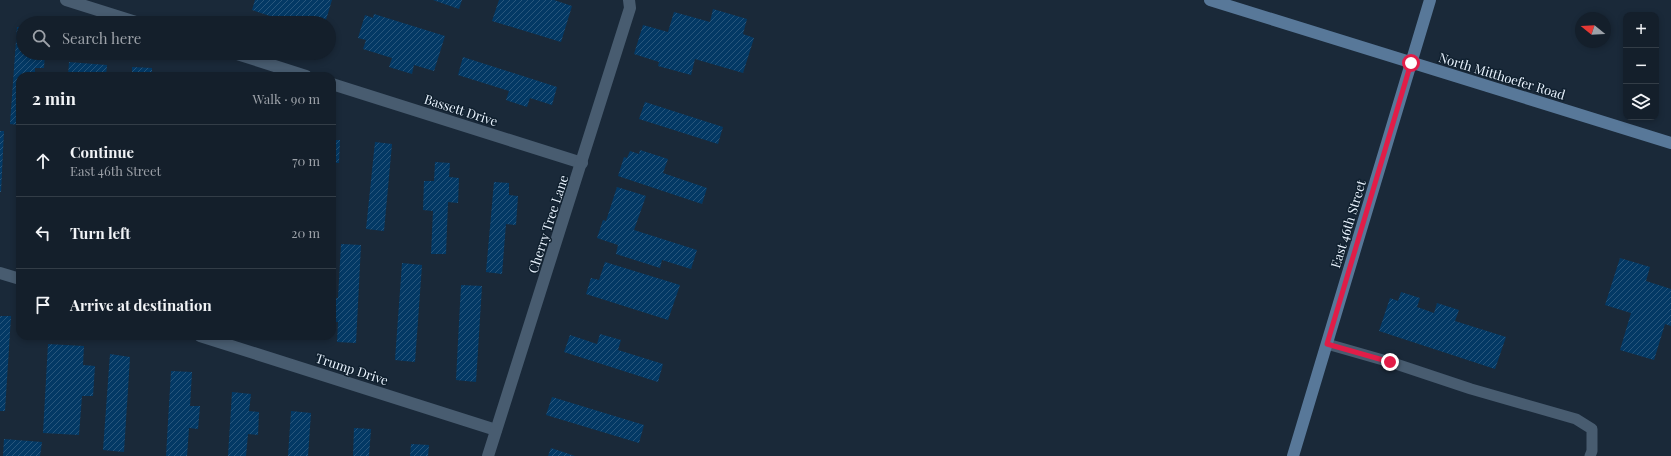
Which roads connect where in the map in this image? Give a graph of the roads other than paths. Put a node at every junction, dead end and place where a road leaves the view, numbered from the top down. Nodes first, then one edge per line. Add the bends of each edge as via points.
1 (66, 0) edge
2 (629, 0) edge
3 (1210, 0) edge
4 (1430, 0) edge
5 (117, 16) edge
6 (256, 60) edge
7 (1411, 63) junction
8 (293, 72) edge
9 (336, 85) edge
10 (1671, 143) edge
11 (582, 163) junction
12 (0, 273) edge
13 (16, 278) edge
14 (213, 340) edge
15 (1327, 344) junction
16 (496, 430) junction
17 (488, 456) edge
18 (1293, 456) edge
19 (1590, 456) edge

1 - 5 street
2 - 11 street, Cherry Tree Lane via 630,8
3 - 7 main road, North Mitthoefer Road
4 - 7 main road, East 46th Street
6 - 8 street
7 - 10 main road, North Mitthoefer Road
7 - 15 main road, East 46th Street
9 - 11 street, Bassett Drive
11 - 16 street, Cherry Tree Lane
12 - 13 street
14 - 16 street, Trump Drive
15 - 18 main road, East 46th Street
15 - 19 lane via 1576,419 1592,429
16 - 17 street, Cherry Tree Lane

